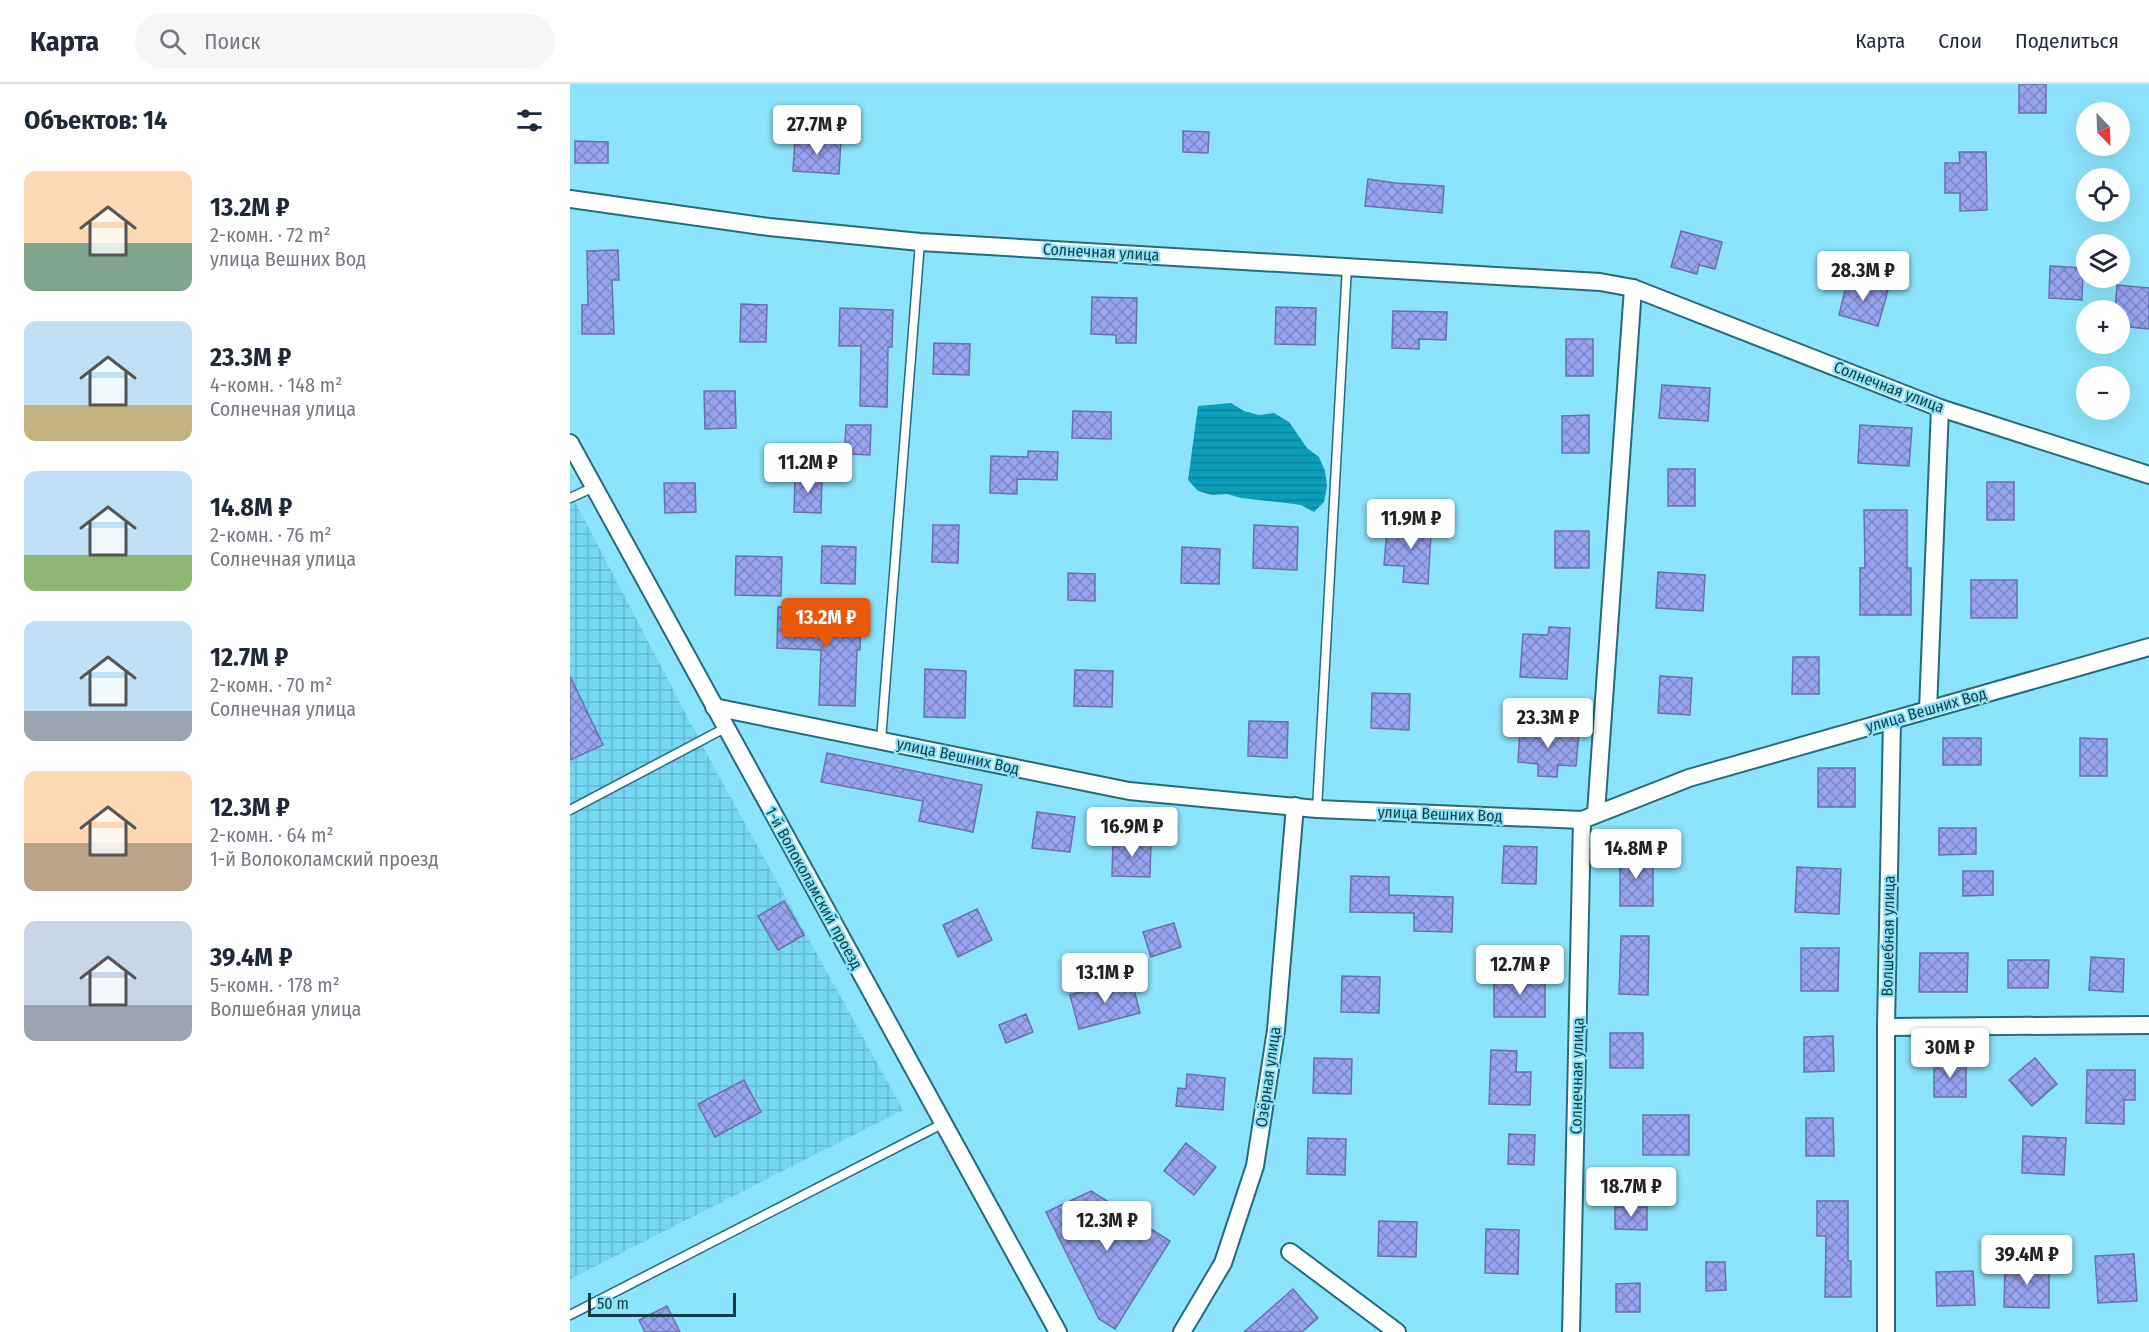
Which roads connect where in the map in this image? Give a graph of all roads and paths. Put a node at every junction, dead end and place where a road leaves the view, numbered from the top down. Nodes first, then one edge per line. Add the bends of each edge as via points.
1 (570, 199) edge
2 (920, 242) junction
3 (1347, 266) junction
4 (1633, 288) junction
5 (1940, 408) junction
6 (570, 442) edge
7 (2149, 475) edge
8 (594, 487) junction
9 (570, 498) edge
10 (2149, 647) edge
11 (714, 707) junction
12 (1928, 710) junction
13 (1892, 720) junction
14 (725, 728) junction
15 (881, 740) junction
16 (1295, 806) junction
17 (1317, 809) junction
18 (570, 810) edge
19 (1589, 816) junction
20 (2149, 1025) edge
21 (1886, 1028) junction
22 (944, 1123) junction
23 (1290, 1252) dead end
24 (570, 1316) edge
25 (1058, 1332) edge
26 (1182, 1332) edge
27 (1396, 1332) edge
28 (1571, 1332) edge
29 (1886, 1332) edge

1 - 2 street, Солнечная улица via 769,227
2 - 3 street, Солнечная улица
2 - 15 lane
3 - 4 street, Солнечная улица via 1600,282
3 - 17 lane
4 - 5 street, Солнечная улица
4 - 19 street, Солнечная улица
5 - 7 street, Солнечная улица
5 - 12 street
6 - 8 street, 1-й Волоколамский проезд
8 - 9 lane
8 - 11 street, 1-й Волоколамский проезд
10 - 12 street, улица Вешних Вод
11 - 14 street, 1-й Волоколамский проезд
11 - 15 street, улица Вешних Вод
12 - 13 street, улица Вешних Вод
13 - 19 street, улица Вешних Вод via 1689,778
13 - 21 street, Волшебная улица
14 - 18 lane
14 - 22 street, 1-й Волоколамский проезд
15 - 16 street, улица Вешних Вод via 1129,791
16 - 17 street, улица Вешних Вод
16 - 26 street, Озёрная улица via 1276,1030 1255,1166 1223,1263
17 - 19 street, улица Вешних Вод
19 - 28 street, Солнечная улица
20 - 21 street
21 - 29 street, Волшебная улица
22 - 24 lane
22 - 25 street, 1-й Волоколамский проезд
23 - 27 street

